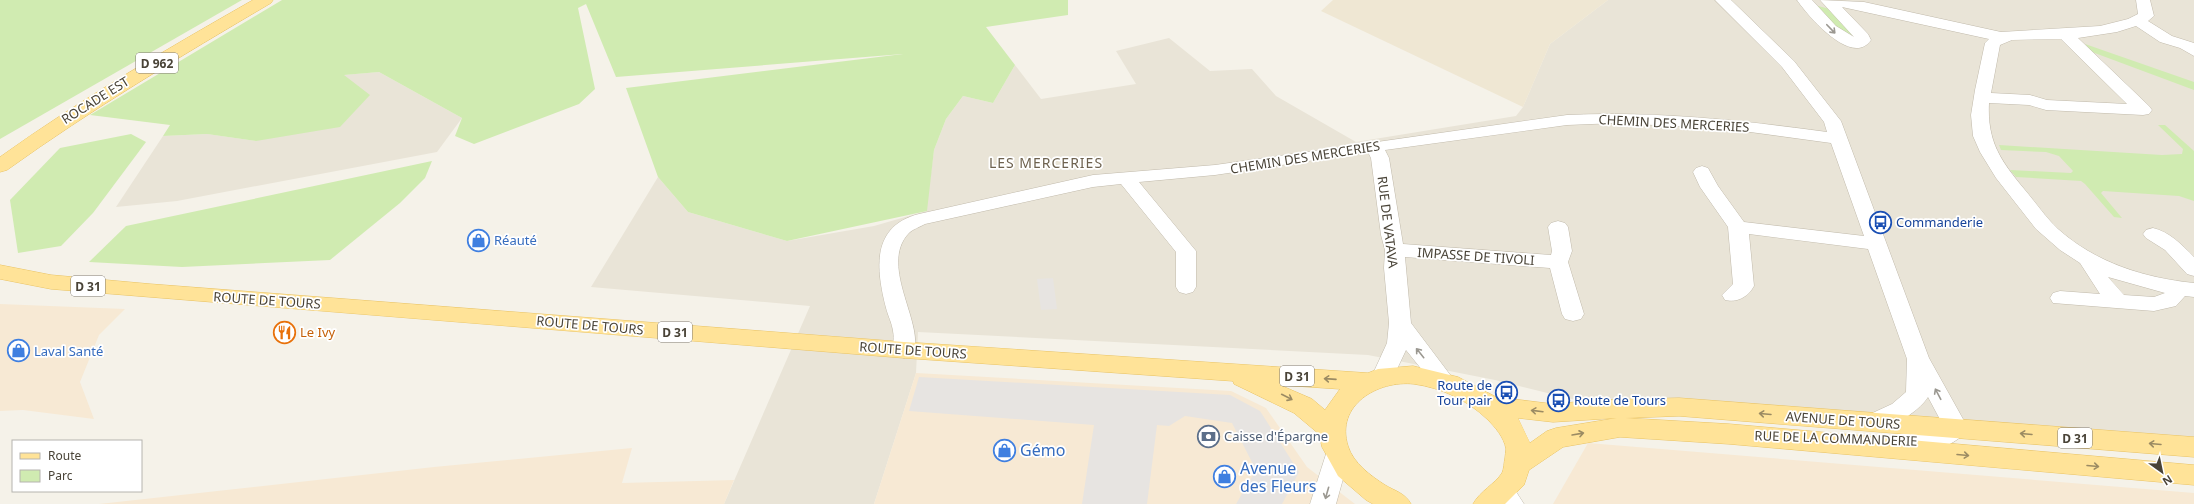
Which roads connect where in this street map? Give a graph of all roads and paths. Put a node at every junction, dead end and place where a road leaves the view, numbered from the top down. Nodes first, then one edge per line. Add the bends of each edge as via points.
1 (265, 0) edge
2 (1722, 0) edge
3 (1804, 0) edge
4 (1828, 0) edge
5 (2143, 0) edge
6 (2138, 21) junction
7 (2064, 33) junction
8 (2001, 37) junction
9 (2194, 51) edge
10 (1982, 98) junction
11 (51, 128) junction
12 (1839, 139) junction
13 (1374, 146) junction
14 (0, 156) edge
15 (0, 166) edge
16 (1702, 172) dead end
17 (1126, 178) junction
18 (1558, 227) dead end
19 (1738, 227) junction
20 (2153, 234) dead end
21 (1878, 244) junction
22 (1395, 250) junction
23 (2087, 258) junction
24 (1558, 262) junction
25 (2194, 269) edge
26 (0, 272) edge
27 (51, 282) junction
28 (0, 285) edge
29 (1186, 287) dead end
30 (2186, 290) edge
31 (1732, 295) dead end
32 (2060, 298) dead end
33 (2118, 302) junction
34 (1573, 314) dead end
35 (1400, 323) junction
36 (904, 350) junction
37 (1918, 358) junction
38 (1225, 371) junction
39 (1375, 380) junction
40 (1443, 380) junction
41 (1491, 406) junction
42 (1874, 422) junction
43 (1956, 428) junction
44 (1332, 430) junction
45 (1729, 434) junction
46 (2194, 448) edge
47 (1338, 454) junction
48 (1520, 463) junction
49 (2194, 475) edge
50 (1501, 501) edge
51 (1323, 504) edge
52 (1397, 504) edge

1 - 11 main road, ROCADE EST / D 962 via 114,87
2 - 12 street, RUE DE LA COMMANDERIE via 1788,64 1832,121
3 -> 4 street via 1840,38 1854,42 1863,40
4 - 8 street
5 - 6 street via 2146,16
6 - 7 street via 2119,27
6 - 9 street via 2166,39 2186,45
7 - 8 street
7 - 10 street via 2143,110 2046,105 2030,100
8 - 10 street via 1993,43
10 - 23 street via 1982,135 1996,166 2052,234
11 - 14 main road, ROCADE EST / D 962
11 - 15 main road, ROCADE EST / D 962
12 - 13 street, CHEMIN DES MERCERIES via 1728,124 1617,118 1567,120
12 - 21 street, RUE DE LA COMMANDERIE
13 - 17 street, CHEMIN DES MERCERIES via 1215,170
13 - 22 street, RUE DE VATAVA via 1380,158
16 - 19 street via 1708,187
17 - 29 street via 1186,251
17 - 36 street, CHEMIN DES MERCERIES via 1093,181 919,220 903,228 892,242 888,267 904,332
18 - 24 street via 1562,250
19 - 21 street
19 - 31 street via 1744,286
20 - 25 street via 2172,246
21 - 37 street, RUE DE LA COMMANDERIE
22 - 24 street, IMPASSE DE TIVOLI
22 - 35 street, RUE DE VATAVA via 1394,268
23 - 30 street via 2117,273
23 - 33 street via 2099,279
24 - 34 street
26 - 27 main road, ROUTE DE TOURS / D 31
27 - 28 main road, ROUTE DE TOURS / D 31
27 - 36 main road, ROUTE DE TOURS / D 31
30 - 33 street via 2169,301 2154,304
32 - 33 street
35 - 39 street, RUE DE VATAVA via 1398,343
40 -> 35 street, RUE DE VATAVA via 1414,345
36 - 38 main road, ROUTE DE TOURS / D 31
37 - 42 street, RUE DE LA COMMANDERIE via 1917,395 1900,410
43 -> 37 street, RUE DE LA COMMANDERIE
39 -> 38 main road, ROUTE DE TOURS / D 31
38 -> 44 main road, ROUTE DE TOURS / D 31 via 1304,406
39 - 40 main road via 1401,375
39 - 44 main road via 1353,390 1341,402 1334,415
40 - 41 main road via 1469,391
42 -> 41 main road, AVENUE DE TOURS / D 31 via 1679,407 1599,408 1553,413
41 - 48 main road via 1504,418 1514,433
42 - 43 main road, AVENUE DE TOURS / D 31
43 - 45 street, RUE DE LA COMMANDERIE via 1947,436 1933,441 1911,442
46 -> 43 main road, AVENUE DE TOURS / D 31
44 - 47 main road
48 -> 45 main road, AVENUE DE TOURS via 1556,438 1620,427
45 -> 49 main road, AVENUE DE TOURS
47 -> 51 street
47 - 52 main road via 1352,475 1374,493
48 - 50 main road via 1515,480

